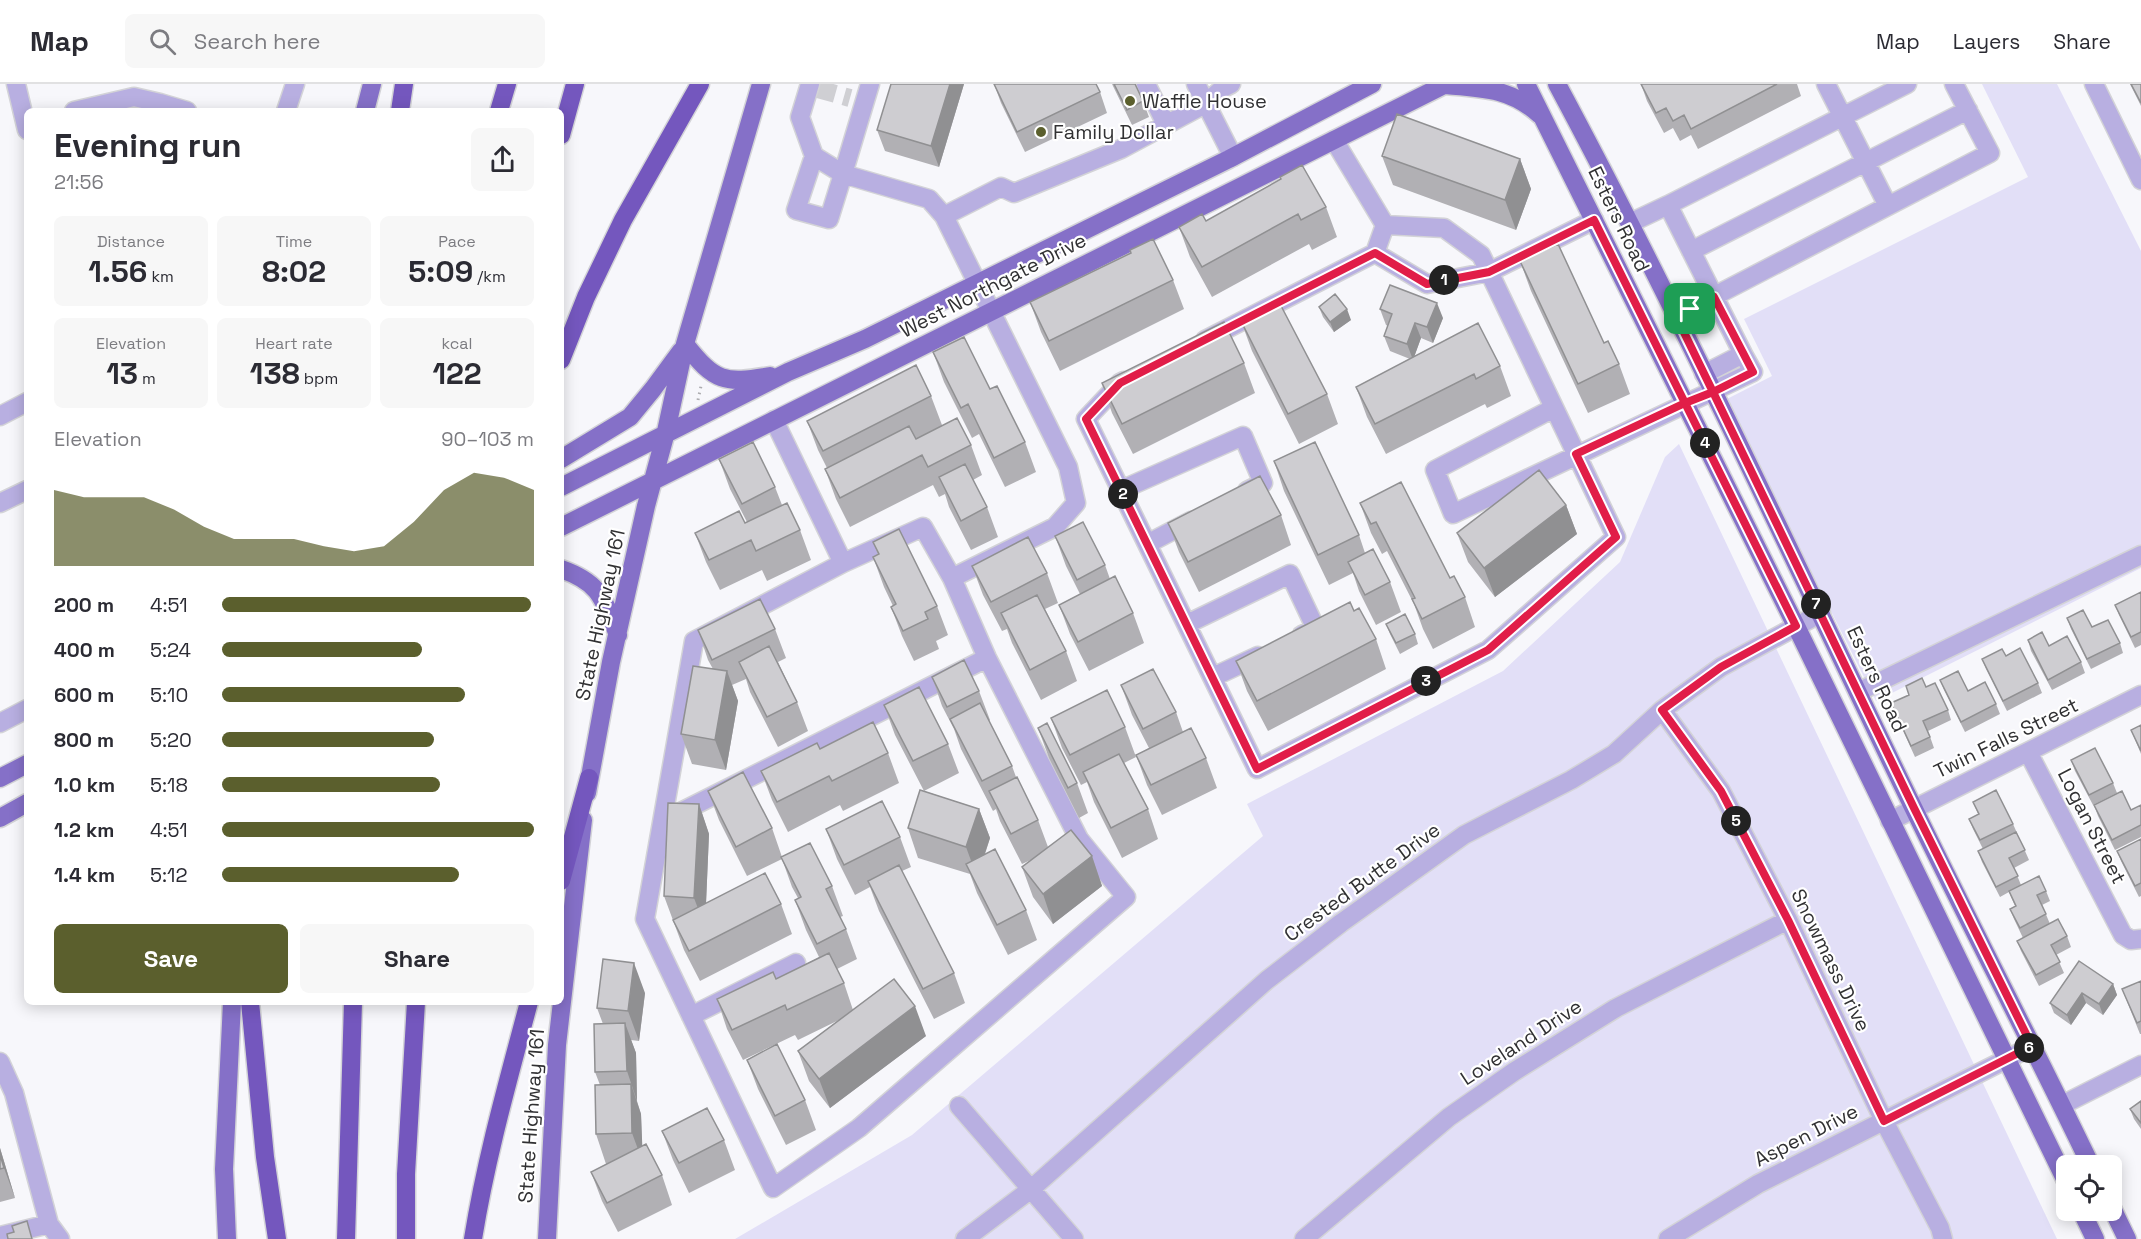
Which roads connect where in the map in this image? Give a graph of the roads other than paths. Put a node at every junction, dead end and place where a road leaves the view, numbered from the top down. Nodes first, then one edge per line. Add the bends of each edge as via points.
1 (16, 84) edge
2 (295, 84) edge
3 (372, 84) edge
4 (404, 84) edge
5 (507, 84) edge
6 (575, 84) edge
7 (700, 84) edge
8 (761, 84) edge
9 (870, 84) edge
10 (1146, 84) edge
11 (1196, 84) edge
12 (1231, 84) edge
13 (1372, 84) edge
14 (1445, 84) edge
15 (1526, 84) edge
16 (1557, 84) edge
17 (1826, 84) edge
18 (1907, 84) edge
19 (1954, 84) edge
20 (2094, 84) edge
21 (812, 86) edge
22 (1205, 104) junction
23 (161, 107) edge
24 (87, 108) edge
25 (287, 108) edge
26 (366, 108) edge
27 (400, 108) edge
28 (500, 108) edge
29 (1968, 110) junction
30 (24, 117) edge
31 (1843, 117) junction
32 (1543, 118) junction
33 (564, 124) edge
34 (1166, 124) junction
35 (1334, 140) junction
36 (814, 156) junction
37 (1231, 158) junction
38 (1865, 162) junction
39 (843, 174) junction
40 (2141, 180) edge
41 (1243, 186) junction
42 (1668, 205) junction
43 (1888, 206) junction
44 (944, 216) junction
45 (1594, 220) junction
46 (1630, 223) junction
47 (1385, 225) junction
48 (1691, 251) junction
49 (1375, 253) junction
50 (1489, 272) junction
51 (976, 282) junction
52 (1714, 297) junction
53 (992, 311) junction
54 (1676, 316) junction
55 (685, 344) junction
56 (1194, 345) edge
57 (564, 352) edge
58 (1743, 354) junction
59 (788, 372) junction
60 (1141, 372) edge
61 (1704, 375) junction
62 (1713, 392) junction
63 (1685, 403) junction
64 (24, 404) edge
65 (1554, 408) junction
66 (0, 416) edge
67 (774, 420) junction
68 (665, 436) junction
69 (1576, 454) junction
70 (567, 455) edge
71 (652, 481) junction
72 (564, 486) edge
73 (1121, 490) junction
74 (24, 491) edge
75 (1231, 499) edge
76 (0, 503) edge
77 (1210, 510) edge
78 (564, 525) edge
79 (1147, 544) junction
80 (2141, 555) edge
81 (843, 563) junction
82 (564, 570) edge
83 (951, 578) junction
84 (1821, 613) junction
85 (1187, 624) junction
86 (1796, 626) junction
87 (618, 635) junction
88 (987, 658) junction
89 (1213, 678) junction
90 (1858, 692) junction
91 (2141, 695) edge
92 (1662, 710) junction
93 (24, 711) edge
94 (0, 723) edge
95 (2028, 752) junction
96 (24, 766) edge
97 (0, 778) edge
98 (589, 778) junction
99 (24, 805) edge
100 (1914, 808) junction
101 (0, 818) edge
102 (1890, 820) junction
103 (662, 822) junction
104 (564, 870) edge
105 (1788, 920) junction
106 (2141, 939) edge
107 (796, 963) dead end
108 (564, 987) edge
109 (232, 1005) edge
110 (250, 1005) edge
111 (353, 1005) edge
112 (416, 1005) edge
113 (528, 1005) edge
114 (562, 1005) edge
115 (691, 1016) junction
116 (2032, 1046) junction
117 (2006, 1060) junction
118 (0, 1062) edge
119 (2141, 1065) edge
120 (2062, 1105) junction
121 (959, 1106) dead end
122 (1884, 1121) junction
123 (2086, 1155) edge
124 (2056, 1161) edge
125 (1030, 1190) junction
126 (2086, 1221) edge
127 (2118, 1221) edge
128 (49, 1224) junction
129 (0, 1236) edge
130 (1674, 1237) edge
131 (60, 1239) edge
132 (227, 1239) edge
133 (277, 1239) edge
134 (346, 1239) edge
135 (406, 1239) edge
136 (473, 1239) edge
137 (547, 1239) edge
138 (965, 1239) edge
139 (1074, 1239) edge
140 (1304, 1239) edge
141 (1943, 1239) edge
142 (2095, 1239) edge
143 (2127, 1239) edge

1 - 30 street
2 - 25 street
3 - 26 main road
4 - 27 highway
5 - 28 highway
6 - 33 highway
7 - 57 highway via 623,220
8 - 55 main road, State Highway 161
9 - 39 street via 857,100
10 - 34 street
11 - 22 street
12 - 22 street
13 - 37 main road, West Northgate Drive
14 - 32 main road via 1495,89 1532,107
14 - 35 main road, West Northgate Drive
15 - 32 main road, Esters Road
16 - 46 main road, Esters Road
17 - 31 street
18 - 31 street
19 - 29 street
20 - 40 street
21 - 36 street via 800,117
22 - 34 street
22 - 37 street
23 - 24 street via 134,97
29 - 38 street
29 - 43 street via 1990,153
31 - 38 street
31 - 42 street
32 - 45 main road, Esters Road
34 - 44 street via 1121,149 1014,193 1001,187
35 - 41 main road, West Northgate Drive
35 - 47 street
36 - 39 street
36 - 39 street via 796,210 829,219
37 - 41 main road
37 - 51 main road, West Northgate Drive
38 - 43 street
38 - 48 street
39 - 44 street via 929,199
41 - 53 main road, West Northgate Drive
42 - 46 street
42 - 48 street
43 - 52 street
44 - 51 street
45 - 50 street
45 - 63 main road, Esters Road
46 - 54 main road, Esters Road
47 - 49 street
47 - 50 street via 1444,228 1481,255
48 - 52 street
49 - 50 street via 1427,284
49 - 56 street
50 - 65 street
51 - 53 street
51 - 59 main road, West Northgate Drive via 865,339
52 - 54 street
52 - 58 street
53 - 67 main road, West Northgate Drive
53 - 83 street via 1068,467 1076,504 1055,527
54 - 61 main road, Esters Road
55 - 59 main road via 716,377 739,381
55 - 68 main road, State Highway 161
55 - 70 main road via 630,417
58 - 61 street
58 - 62 street via 1753,372
59 - 68 main road, West Northgate Drive
60 - 73 street via 1120,383 1086,419
61 - 62 main road, Esters Road
62 - 63 street
62 - 84 main road, Esters Road
63 - 69 street
63 - 86 main road, Esters Road
64 - 66 street
65 - 69 street
65 - 69 street via 1435,470 1454,514
67 - 71 main road, West Northgate Drive
67 - 81 street
68 - 71 main road, State Highway 161
68 - 72 main road, West Northgate Drive
69 - 89 street via 1616,537 1488,650 1257,769
71 - 78 main road, West Northgate Drive
71 - 87 main road, State Highway 161
73 - 75 street via 1243,436 1263,483
73 - 79 street
74 - 76 street
77 - 79 street
79 - 85 street
80 - 90 street
81 - 83 street via 923,527
81 - 103 street via 694,641
82 - 87 main road via 582,576 603,597
83 - 88 street
84 - 86 street, Crested Butte Drive
84 - 90 main road, Esters Road
85 - 89 street
85 - 89 street via 1290,574 1316,629
86 - 92 street, Crested Butte Drive via 1721,667
86 - 102 main road, Esters Road
87 - 98 main road, State Highway 161
88 - 103 street
88 - 115 street via 1079,839 1126,897 859,1128 773,1188
90 - 100 main road, Esters Road
91 - 95 street, Twin Falls Street
92 - 105 street, Snowmass Drive via 1721,791
92 - 125 street, Crested Butte Drive via 1614,754 1464,835 1341,923 1267,980
93 - 94 street
95 - 100 street, Twin Falls Street
95 - 106 street, Logan Street via 2123,935 2131,940
96 - 97 main road
98 - 104 highway
98 - 108 main road, State Highway 161
99 - 101 main road
100 - 102 street, Twin Falls Street
100 - 116 main road, Esters Road
102 - 117 main road, Esters Road
103 - 115 street via 645,920
105 - 122 street, Snowmass Drive
105 - 140 street, Loveland Drive via 1616,1008 1515,1071 1449,1117
107 - 115 street
109 - 132 main road via 224,1169
110 - 133 highway
111 - 134 highway
112 - 135 highway
113 - 136 highway via 497,1119
114 - 137 main road, State Highway 161
116 - 117 street, Aspen Drive
116 - 120 main road, Esters Road
117 - 122 street, Aspen Drive
117 - 124 main road, Esters Road
118 - 128 street via 14,1093
119 - 120 street
120 - 123 main road, Esters Road
121 - 125 street
122 - 130 street, Aspen Drive via 1758,1184
122 - 141 street, Snowmass Drive
125 - 138 street, Crested Butte Drive
125 - 139 street
126 - 142 main road
127 - 143 main road
128 - 129 street
128 - 131 street

